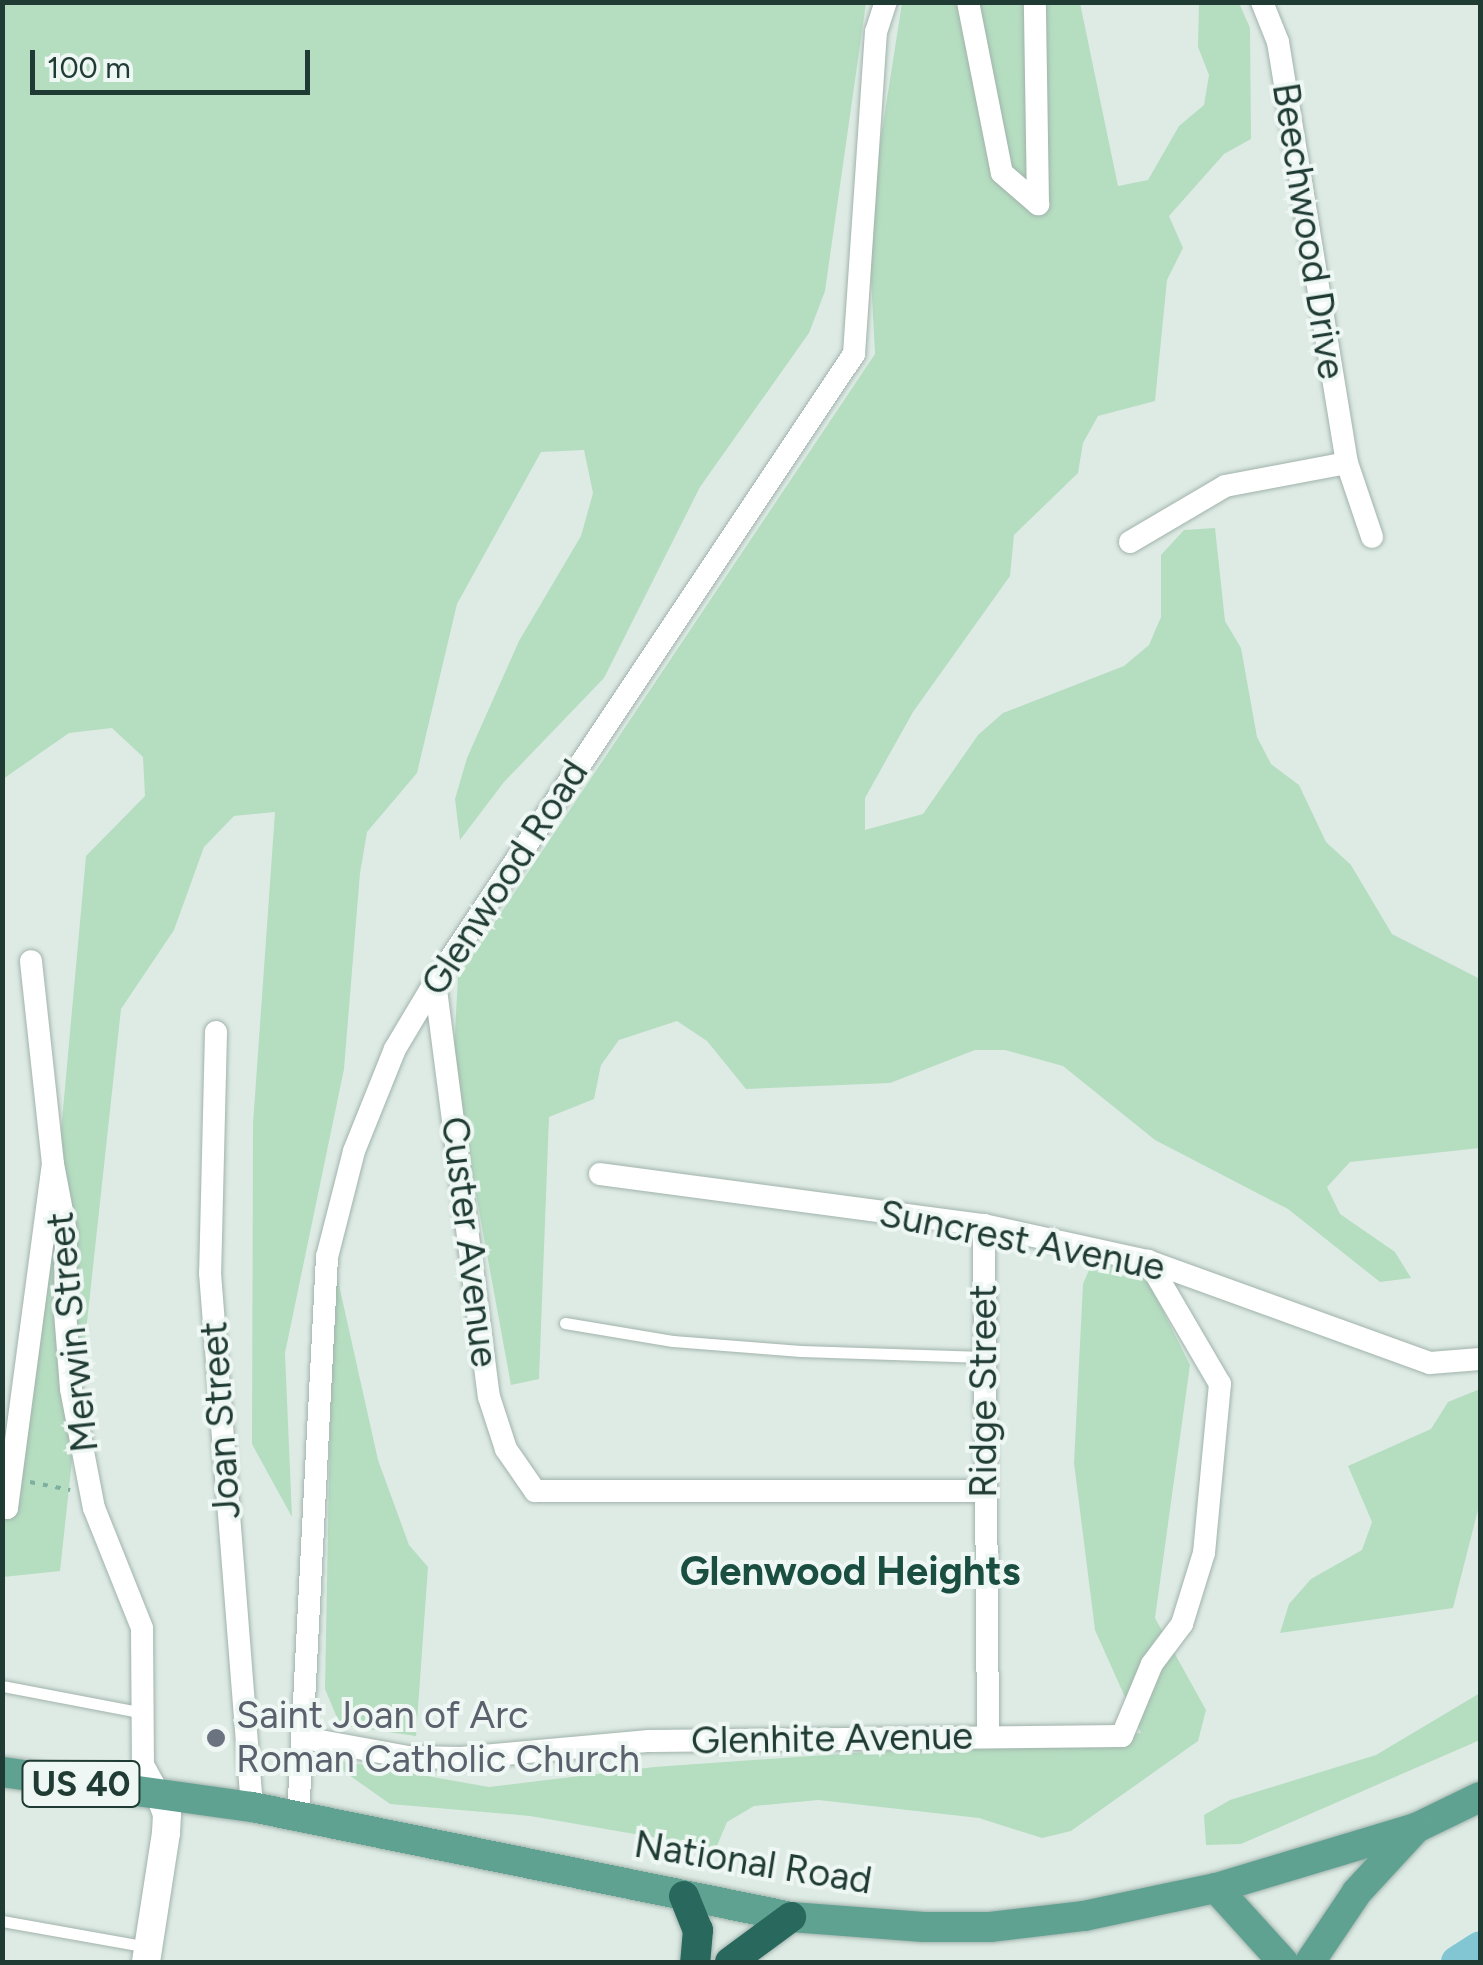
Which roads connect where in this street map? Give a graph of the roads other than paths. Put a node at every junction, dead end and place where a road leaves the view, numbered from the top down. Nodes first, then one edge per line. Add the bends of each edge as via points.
1 (886, 2) edge
2 (968, 2) edge
3 (1035, 2) edge
4 (1262, 2) edge
5 (1347, 462) junction
6 (1372, 537) dead end
7 (1130, 542) dead end
8 (31, 961) dead end
9 (435, 982) junction
10 (216, 1032) dead end
11 (53, 1164) junction
12 (600, 1174) dead end
13 (984, 1225) junction
14 (1148, 1261) junction
15 (565, 1323) dead end
16 (984, 1357) junction
17 (1480, 1360) edge
18 (984, 1491) junction
19 (5, 1508) edge
20 (2, 1686) edge
21 (144, 1713) junction
22 (988, 1736) junction
23 (304, 1738) junction
24 (2, 1772) edge
25 (160, 1796) junction
26 (1480, 1797) edge
27 (252, 1808) junction
28 (298, 1818) junction
29 (1416, 1828) junction
30 (1216, 1888) junction
31 (684, 1896) junction
32 (792, 1917) junction
33 (2, 1920) edge
34 (147, 1955) edge
35 (696, 1962) edge
36 (730, 1962) edge
37 (1283, 1962) edge
38 (1310, 1962) edge

1 - 9 street, Glenwood Road via 876,32 854,354
2 - 3 street via 1002,173 1038,204
4 - 5 street, Beechwood Drive via 1278,42
5 - 6 street, Beechwood Drive
5 - 7 street via 1225,486
8 - 11 street, Merwin Street
9 - 18 street, Custer Avenue via 490,1397 506,1450 535,1492
9 - 23 street, Glenwood Road via 395,1049 354,1152 327,1257
10 - 27 street, Joan Street via 210,1273
11 - 19 street, Merwin Street
11 - 21 street, Merwin Street via 66,1232 71,1390 91,1494 142,1628
12 - 13 street, Suncrest Avenue
13 - 14 street, Suncrest Avenue
13 - 16 street, Ridge Street
14 - 17 street, Suncrest Avenue via 1430,1363
14 - 22 street, Glenhite Avenue via 1220,1384 1204,1554 1182,1624 1152,1664 1122,1736
15 - 16 lane via 692,1343
16 - 18 street, Ridge Street
18 - 22 street, Ridge Street
20 - 21 lane
21 - 25 street, Merwin Street via 143,1764
22 - 23 street, Glenhite Avenue via 648,1741 461,1758 408,1757
23 - 28 street, Glenwood Road
24 - 25 main road, National Road / US 40
25 - 27 main road, National Road / US 40
25 - 34 street, Merwin Street via 166,1833
26 - 29 main road, National Road / US 40
27 - 28 main road, National Road / US 40
28 - 31 main road, National Road / US 40
29 - 30 main road, National Road / US 40
29 - 38 main road via 1357,1892
30 - 32 main road, National Road / US 40 via 1106,1913 990,1928
30 - 37 main road
31 - 32 main road, National Road / US 40
31 - 35 highway via 698,1930
32 - 36 highway
33 - 34 lane

